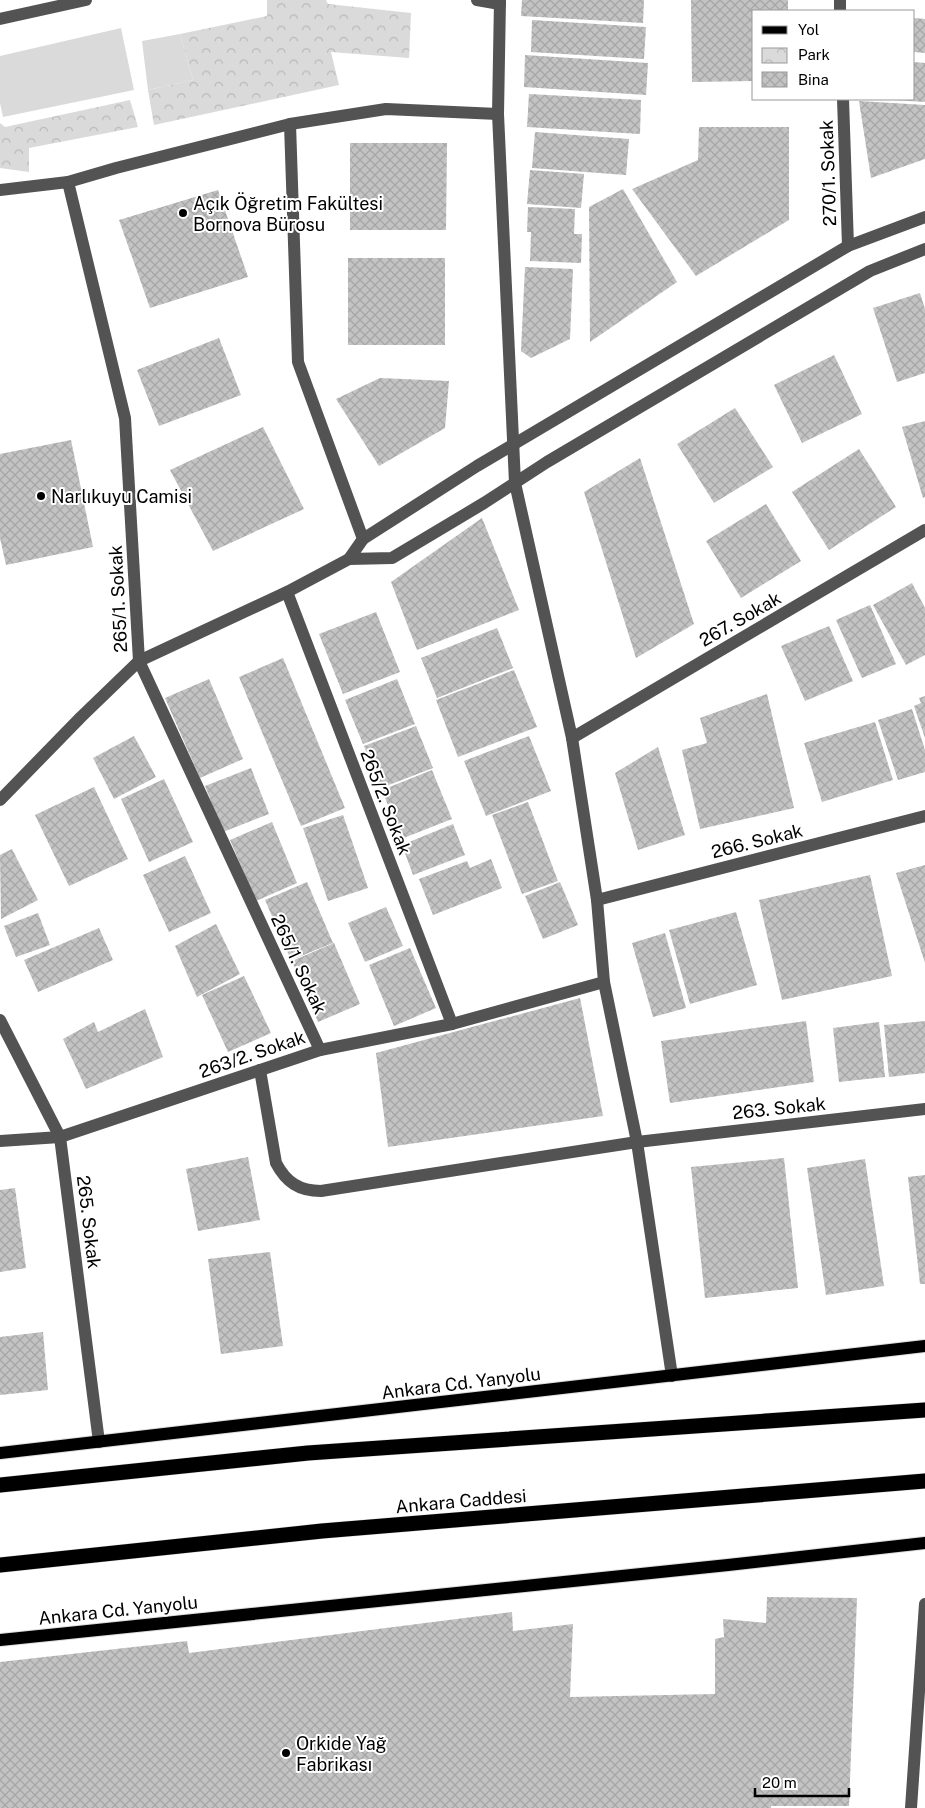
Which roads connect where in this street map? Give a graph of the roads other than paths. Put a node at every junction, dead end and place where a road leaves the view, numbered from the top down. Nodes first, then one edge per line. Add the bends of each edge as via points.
1 (86, 0) edge
2 (477, 0) edge
3 (500, 2) edge
4 (0, 19) edge
5 (843, 100) edge
6 (498, 114) junction
7 (290, 124) junction
8 (68, 182) junction
9 (0, 190) edge
10 (925, 217) edge
11 (848, 246) junction
12 (925, 249) edge
13 (514, 444) junction
14 (515, 483) junction
15 (925, 530) edge
16 (363, 539) junction
17 (349, 559) junction
18 (287, 592) junction
19 (139, 661) junction
20 (572, 738) junction
21 (0, 800) edge
22 (925, 816) edge
23 (597, 900) junction
24 (604, 982) junction
25 (0, 1020) edge
26 (452, 1024) junction
27 (320, 1050) junction
28 (260, 1070) junction
29 (925, 1109) edge
30 (60, 1137) junction
31 (0, 1141) edge
32 (637, 1142) junction
33 (925, 1346) edge
34 (672, 1376) junction
35 (925, 1410) edge
36 (99, 1442) junction
37 (0, 1453) edge
38 (925, 1482) edge
39 (0, 1485) edge
40 (925, 1543) edge
41 (0, 1565) edge
42 (925, 1604) edge
43 (925, 1625) edge
44 (0, 1640) edge
45 (911, 1808) edge

1 - 4 street
2 - 3 street
3 - 6 street
5 - 11 street, 270/1. Sokak
6 - 7 street via 386,109
6 - 13 street
7 - 8 street
7 - 16 street via 298,362
8 - 9 street
8 - 19 street, 265/1. Sokak via 125,418
10 - 11 street
11 - 13 street
12 - 14 street via 870,271
13 - 14 street
13 - 16 street
14 - 17 street via 392,558
14 - 20 street
15 - 20 street, 267. Sokak
16 - 17 street
17 - 18 street
18 - 19 street
18 - 26 street, 265/2. Sokak
19 - 21 street
19 - 27 street, 265/1. Sokak
20 - 23 street
22 - 23 street, 266. Sokak
23 - 24 street
24 - 26 street, 263/2. Sokak
24 - 32 street
25 - 30 street, 265. Sokak
26 - 27 street, 263/2. Sokak
27 - 28 street, 263/2. Sokak
28 - 30 street, 263/2. Sokak
28 - 32 street, 263. Sokak via 276,1163 291,1183 310,1191
29 - 32 street, 263. Sokak
30 - 31 street, 263/2. Sokak
30 - 36 street, 265. Sokak
32 - 34 street
33 - 34 main road, Ankara Cd. Yanyolu
34 - 36 main road, Ankara Cd. Yanyolu
35 - 39 highway via 308,1453
36 - 37 main road, Ankara Cd. Yanyolu
38 - 41 highway, Ankara Caddesi via 322,1531
40 - 44 main road, Ankara Cd. Yanyolu
42 - 43 street
43 - 45 street

